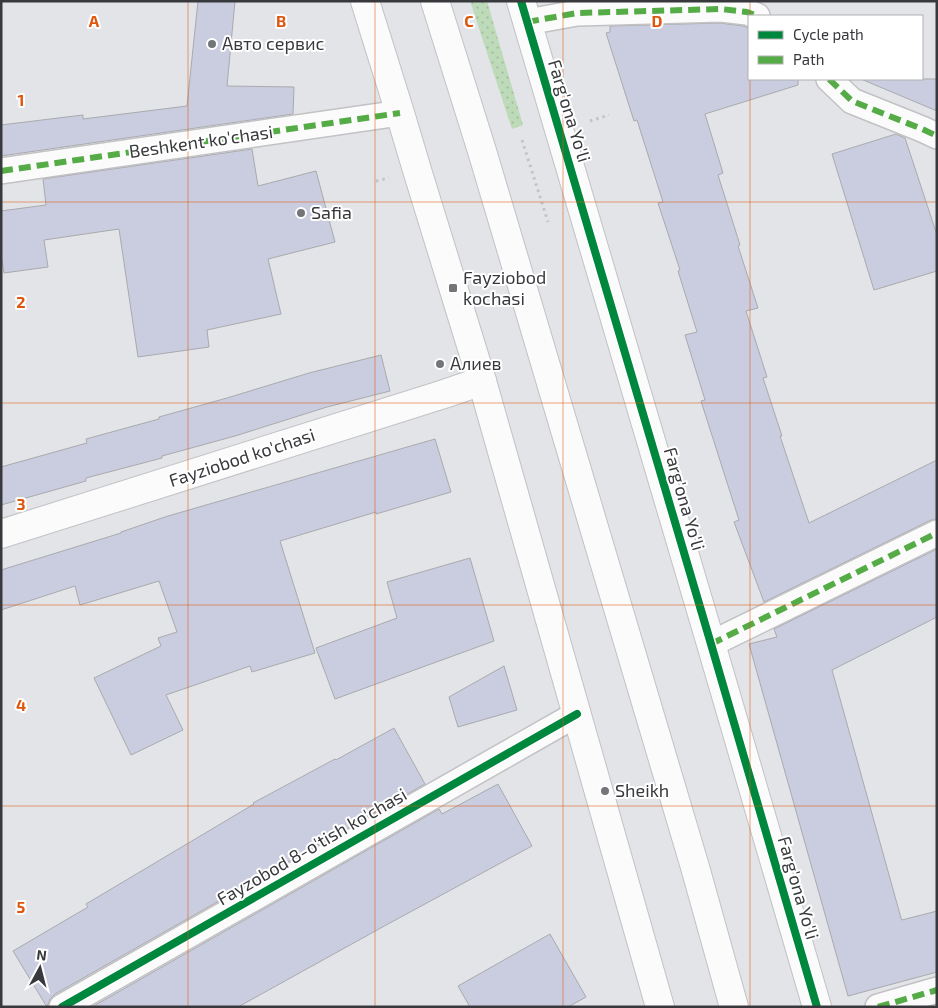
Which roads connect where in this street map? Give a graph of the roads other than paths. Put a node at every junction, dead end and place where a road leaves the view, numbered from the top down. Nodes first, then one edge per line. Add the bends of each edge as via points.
1 (365, 1) edge
2 (435, 1) edge
3 (524, 12) edge
4 (754, 15) edge
5 (830, 80) edge
6 (400, 113) junction
7 (937, 136) edge
8 (1, 171) edge
9 (482, 381) junction
10 (937, 533) edge
11 (1, 534) edge
12 (711, 644) junction
13 (576, 714) junction
14 (694, 867) junction
15 (937, 990) edge
16 (62, 1007) edge
17 (660, 1007) edge
18 (734, 1007) edge
19 (752, 1007) edge
20 (817, 1007) edge
21 (878, 1007) edge

1 - 6 main road
2 - 14 main road
3 - 4 street via 721,9
3 - 12 main road, Farg'ona Yo'li
5 - 7 street via 852,101
6 - 8 street, Beshkent ko'chasi
6 - 9 main road
9 - 11 main road, Fayziobod ko'chasi
9 - 13 main road
10 - 12 street
12 - 20 main road, Farg'ona Yo'li
13 - 16 street, Fayzobod 8-o'tish ko'chasi
13 - 17 main road
14 - 18 main road
14 - 19 main road
15 - 21 street

